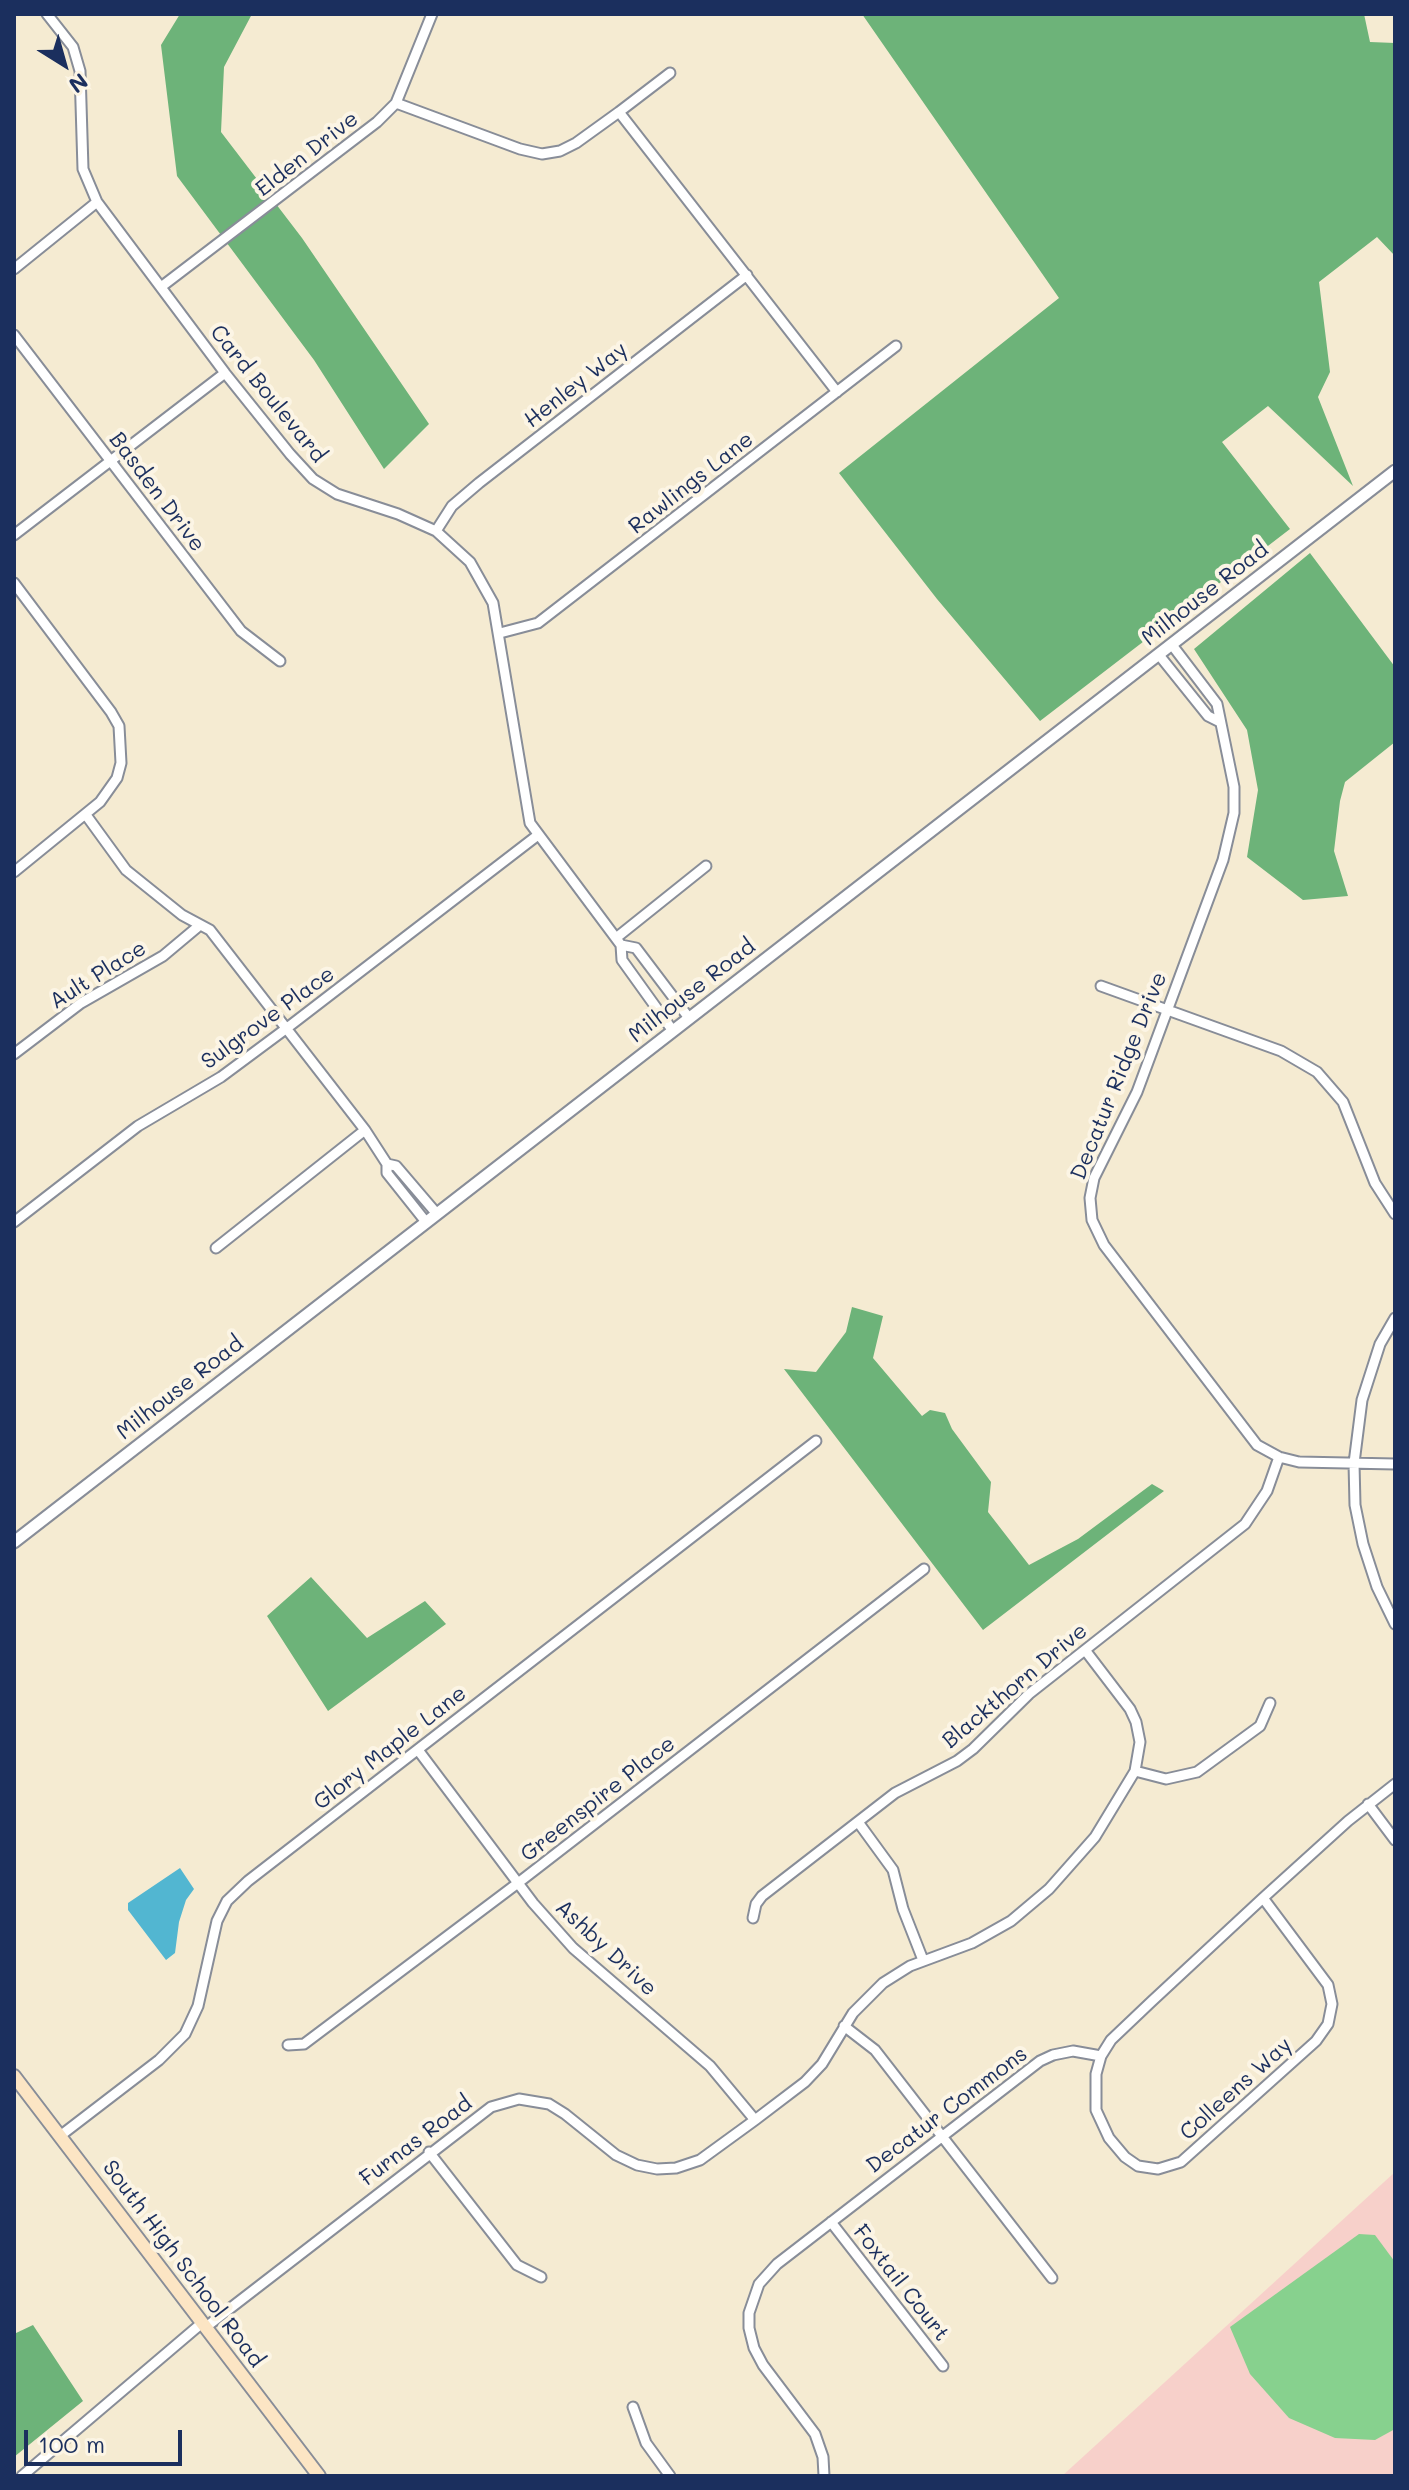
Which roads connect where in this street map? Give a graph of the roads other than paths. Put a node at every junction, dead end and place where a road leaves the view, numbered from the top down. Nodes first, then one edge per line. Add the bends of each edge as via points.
1 (47, 14) edge
2 (432, 14) edge
3 (670, 73) dead end
4 (396, 103) junction
5 (619, 112) junction
6 (97, 202) junction
7 (14, 269) edge
8 (747, 275) junction
9 (161, 287) junction
10 (14, 335) edge
11 (896, 346) dead end
12 (225, 373) junction
13 (837, 392) junction
14 (111, 461) junction
15 (1395, 471) edge
16 (436, 531) junction
17 (14, 535) edge
18 (14, 583) edge
19 (500, 633) junction
20 (1172, 645) junction
21 (1159, 655) junction
22 (280, 661) dead end
23 (1220, 722) junction
24 (86, 815) junction
25 (538, 835) junction
26 (706, 866) dead end
27 (14, 872) edge
28 (200, 925) junction
29 (619, 941) junction
30 (1101, 986) dead end
31 (1166, 1010) junction
32 (689, 1018) junction
33 (287, 1028) junction
34 (673, 1031) junction
35 (14, 1054) edge
36 (365, 1130) junction
37 (1395, 1214) edge
38 (432, 1218) junction
39 (14, 1222) edge
40 (216, 1248) dead end
41 (1395, 1318) edge
42 (816, 1441) dead end
43 (1279, 1457) junction
44 (1354, 1463) junction
45 (1395, 1464) edge
46 (14, 1542) edge
47 (924, 1569) dead end
48 (1395, 1624) edge
49 (1085, 1650) junction
50 (1270, 1703) dead end
51 (418, 1750) junction
52 (1135, 1771) junction
53 (1395, 1784) edge
54 (1368, 1804) junction
55 (858, 1822) junction
56 (1395, 1840) edge
57 (518, 1883) junction
58 (1263, 1898) junction
59 (753, 1918) dead end
60 (923, 1960) junction
61 (844, 2026) junction
62 (288, 2045) dead end
63 (1101, 2056) junction
64 (14, 2076) edge
65 (755, 2120) junction
66 (60, 2136) junction
67 (941, 2136) junction
68 (429, 2152) junction
69 (831, 2222) junction
70 (541, 2277) dead end
71 (1052, 2278) dead end
72 (204, 2325) junction
73 (943, 2366) dead end
74 (633, 2407) dead end
75 (22, 2476) edge
76 (319, 2476) edge
77 (670, 2476) edge
78 (824, 2476) edge

1 - 6 street, Card Boulevard via 73,47 80,71 83,169
2 - 4 street, Elden Drive
3 - 5 street
4 - 5 street via 542,154 576,143
4 - 9 street, Elden Drive
5 - 8 street
6 - 7 street
6 - 9 street, Card Boulevard
8 - 13 street
8 - 16 street, Henley Way via 479,483 452,506
9 - 12 street, Card Boulevard
10 - 14 street, Basden Drive
11 - 13 street, Rawlings Lane
12 - 14 street
12 - 16 street, Card Boulevard via 313,479 337,494
13 - 19 street, Rawlings Lane via 538,623
14 - 17 street
14 - 22 street, Basden Drive via 241,631
15 - 20 street, Milhouse Road
16 - 19 street, Card Boulevard via 470,562 493,603
18 - 24 street via 119,726 117,778
19 - 25 street, Card Boulevard via 523,792
20 - 21 street, Milhouse Road
20 - 23 street, Decatur Ridge Drive via 1217,704
21 - 23 street via 1208,716
21 - 32 street, Milhouse Road
23 - 31 street, Decatur Ridge Drive via 1234,787 1230,836
24 - 27 street
24 - 28 street via 126,870
25 - 29 street, Card Boulevard
25 - 33 street, Sulgrove Place
26 - 29 street
28 - 33 street via 210,930
28 - 35 street, Ault Place via 163,956 81,1003
29 - 32 street, Card Boulevard via 636,948
29 - 34 street, Card Boulevard via 622,960
30 - 31 street
31 - 37 street via 1281,1051 1321,1075 1346,1106 1375,1183
31 - 43 street, Decatur Ridge Drive via 1137,1092 1094,1178 1092,1220 1104,1245 1248,1434
32 - 34 street, Milhouse Road
33 - 36 street
33 - 39 street, Sulgrove Place via 221,1077 138,1126
34 - 38 street, Milhouse Road
36 - 38 street via 387,1164 387,1173
36 - 40 street
38 - 46 street, Milhouse Road
41 - 44 street via 1380,1344 1362,1400
42 - 51 street, Glory Maple Lane
43 - 44 street, Decatur Ridge Drive
43 - 49 street, Blackthorn Drive via 1267,1491 1245,1524
44 - 45 street, Decatur Ridge Drive
44 - 48 street via 1363,1544
47 - 57 street, Greenspire Place
49 - 52 street via 1134,1718 1140,1742
49 - 55 street, Blackthorn Drive via 1021,1701 973,1749 895,1793
50 - 52 street via 1260,1726 1197,1772 1166,1779
51 - 57 street, Ashby Drive
51 - 66 street, Glory Maple Lane via 227,1901 185,2034
52 - 60 street, Furnas Road via 1095,1837 1042,1895 994,1931
53 - 54 street
54 - 56 street
54 - 58 street
55 - 59 street, Blackthorn Drive via 762,1896
55 - 60 street via 893,1870
57 - 62 street, Greenspire Place via 304,2044
57 - 65 street, Ashby Drive via 586,1960 710,2066
58 - 63 street via 1111,2040
58 - 63 street, Colleens Way via 1329,1989 1331,2015 1316,2041 1189,2156 1158,2169 1138,2166 1125,2157 1101,2123 1094,2092
60 - 61 street, Furnas Road via 883,1983
61 - 65 street, Furnas Road via 805,2082
61 - 67 street via 875,2050
63 - 67 street, Decatur Commons via 1073,2051 1048,2056
64 - 66 main road, South High School Road
65 - 68 street, Furnas Road via 700,2160 652,2168 616,2155 553,2106 519,2099 491,2107
66 - 72 main road, South High School Road
67 - 69 street, Decatur Commons
67 - 71 street
68 - 70 street via 517,2265
68 - 72 street, Furnas Road
69 - 73 street, Foxtail Court
69 - 78 street, Decatur Commons via 767,2273 754,2293 749,2318 758,2357 818,2439
72 - 75 street, Furnas Road
72 - 76 main road, South High School Road
74 - 77 street via 646,2443

